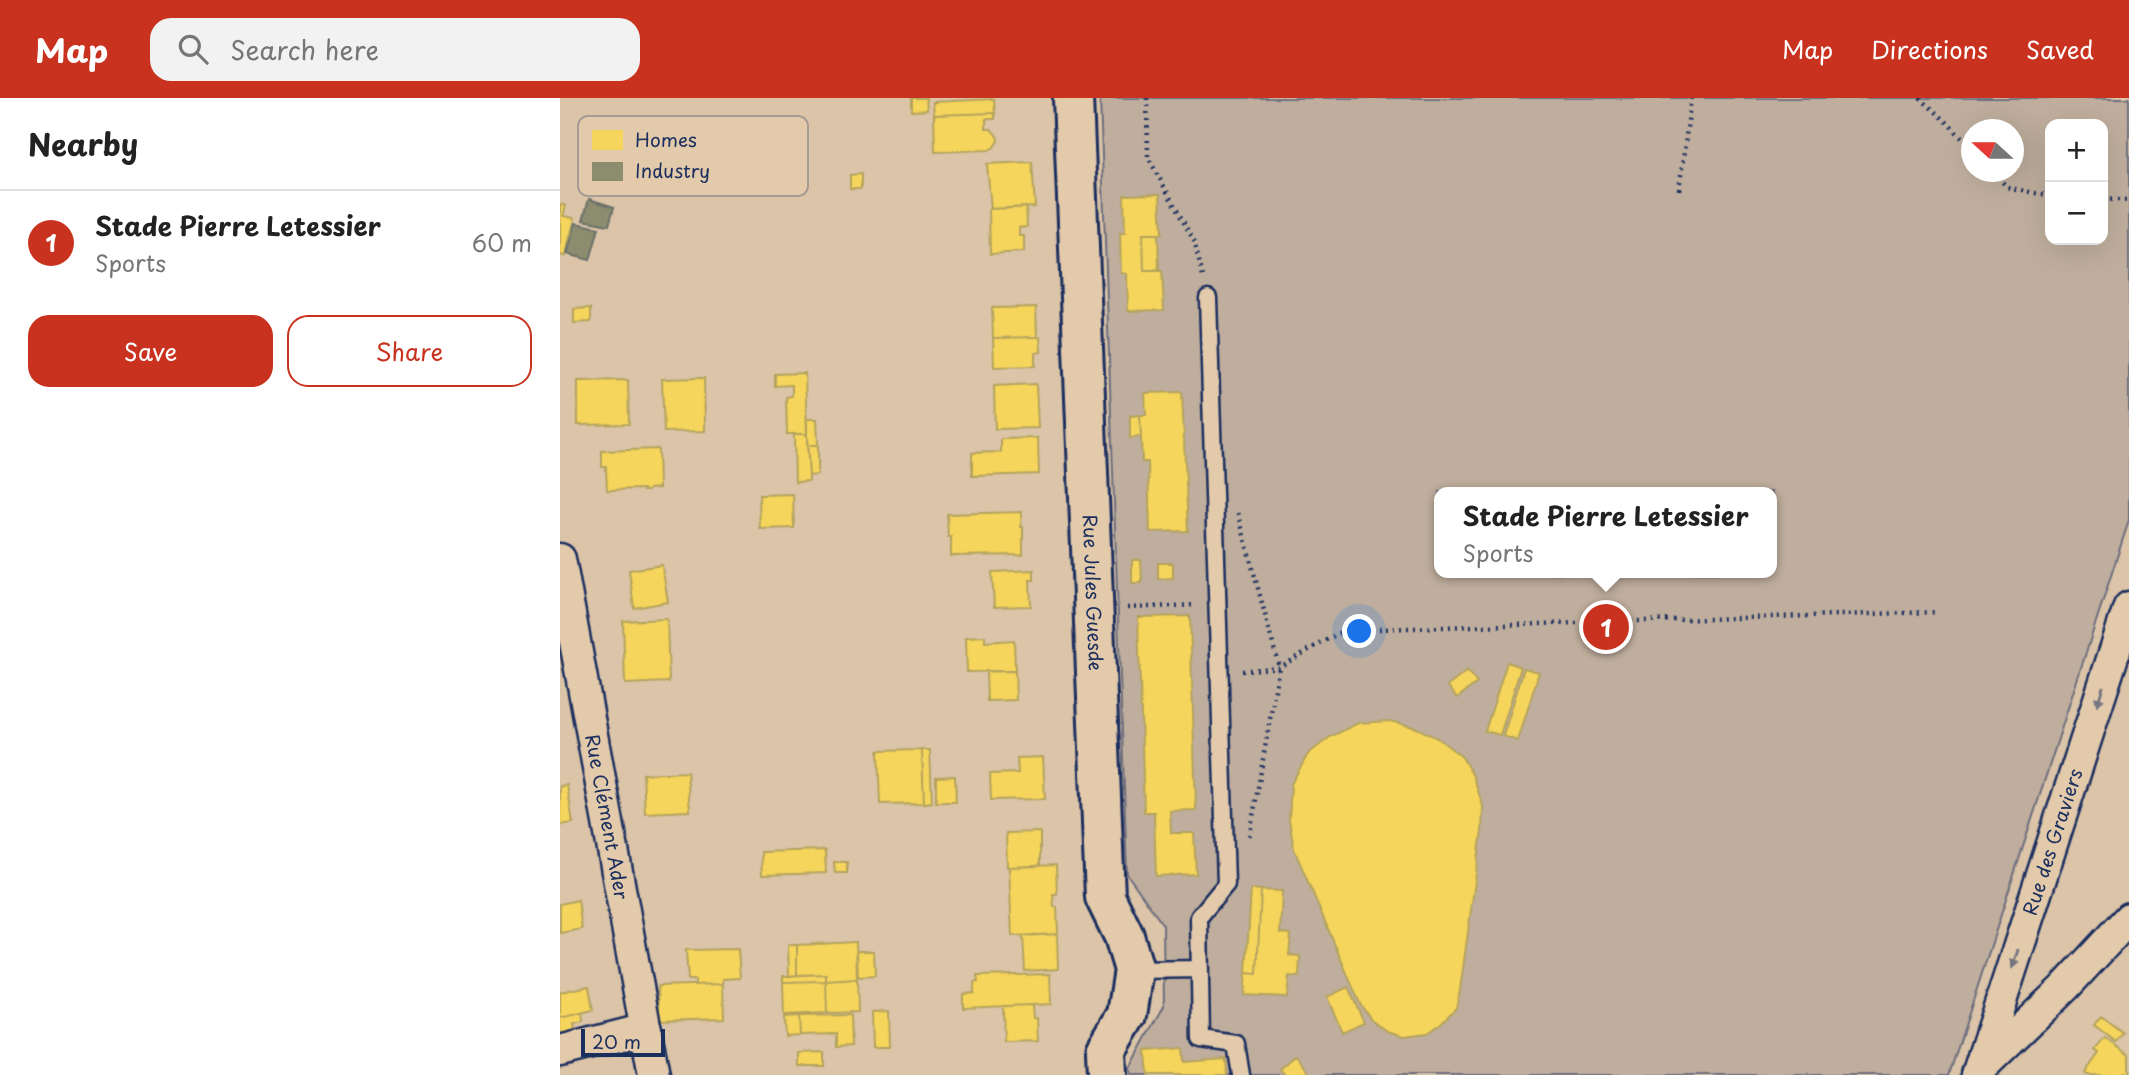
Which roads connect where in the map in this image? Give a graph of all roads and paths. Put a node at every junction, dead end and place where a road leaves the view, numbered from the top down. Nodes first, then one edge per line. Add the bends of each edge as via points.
1 (1073, 98) edge
2 (1147, 98) edge
3 (1692, 98) edge
4 (1920, 98) edge
5 (1961, 137) edge
6 (2002, 182) edge
7 (1679, 190) dead end
8 (2045, 194) edge
9 (2108, 199) edge
10 (2129, 201) edge
11 (1208, 298) joint
12 (1237, 506) dead end
13 (560, 559) edge
14 (1217, 604) junction
15 (2129, 607) edge
16 (1127, 608) dead end
17 (1938, 612) dead end
18 (1279, 667) junction
19 (1220, 673) junction
20 (1226, 884) junction
21 (2129, 918) edge
22 (1200, 969) junction
23 (1134, 970) junction
24 (646, 1029) junction
25 (560, 1051) edge
26 (1978, 1073) edge
27 (654, 1075) edge
28 (1107, 1075) edge
29 (1241, 1075) edge

1 - 23 street, Rue Jules Guesde via 1105,897
2 - 11 path via 1148,157 1194,241
3 - 7 path
4 - 5 path
6 - 8 path via 2007,187
9 - 10 path
11 - 14 lane
12 - 18 path
13 - 24 street, Rue Clément Ader
14 - 16 path
14 - 19 lane
15 -> 26 street, Rue des Graviers
17 - 18 path via 1344,630
18 - 19 path
18 - 20 path via 1250,834
19 - 20 lane
20 - 22 lane via 1199,918
21 - 26 street
22 - 23 lane
22 - 29 lane via 1201,1039 1236,1044
23 - 28 street, Rue Jules Guesde via 1127,1015 1106,1050
24 - 25 street
24 - 27 street, Rue Clément Ader

